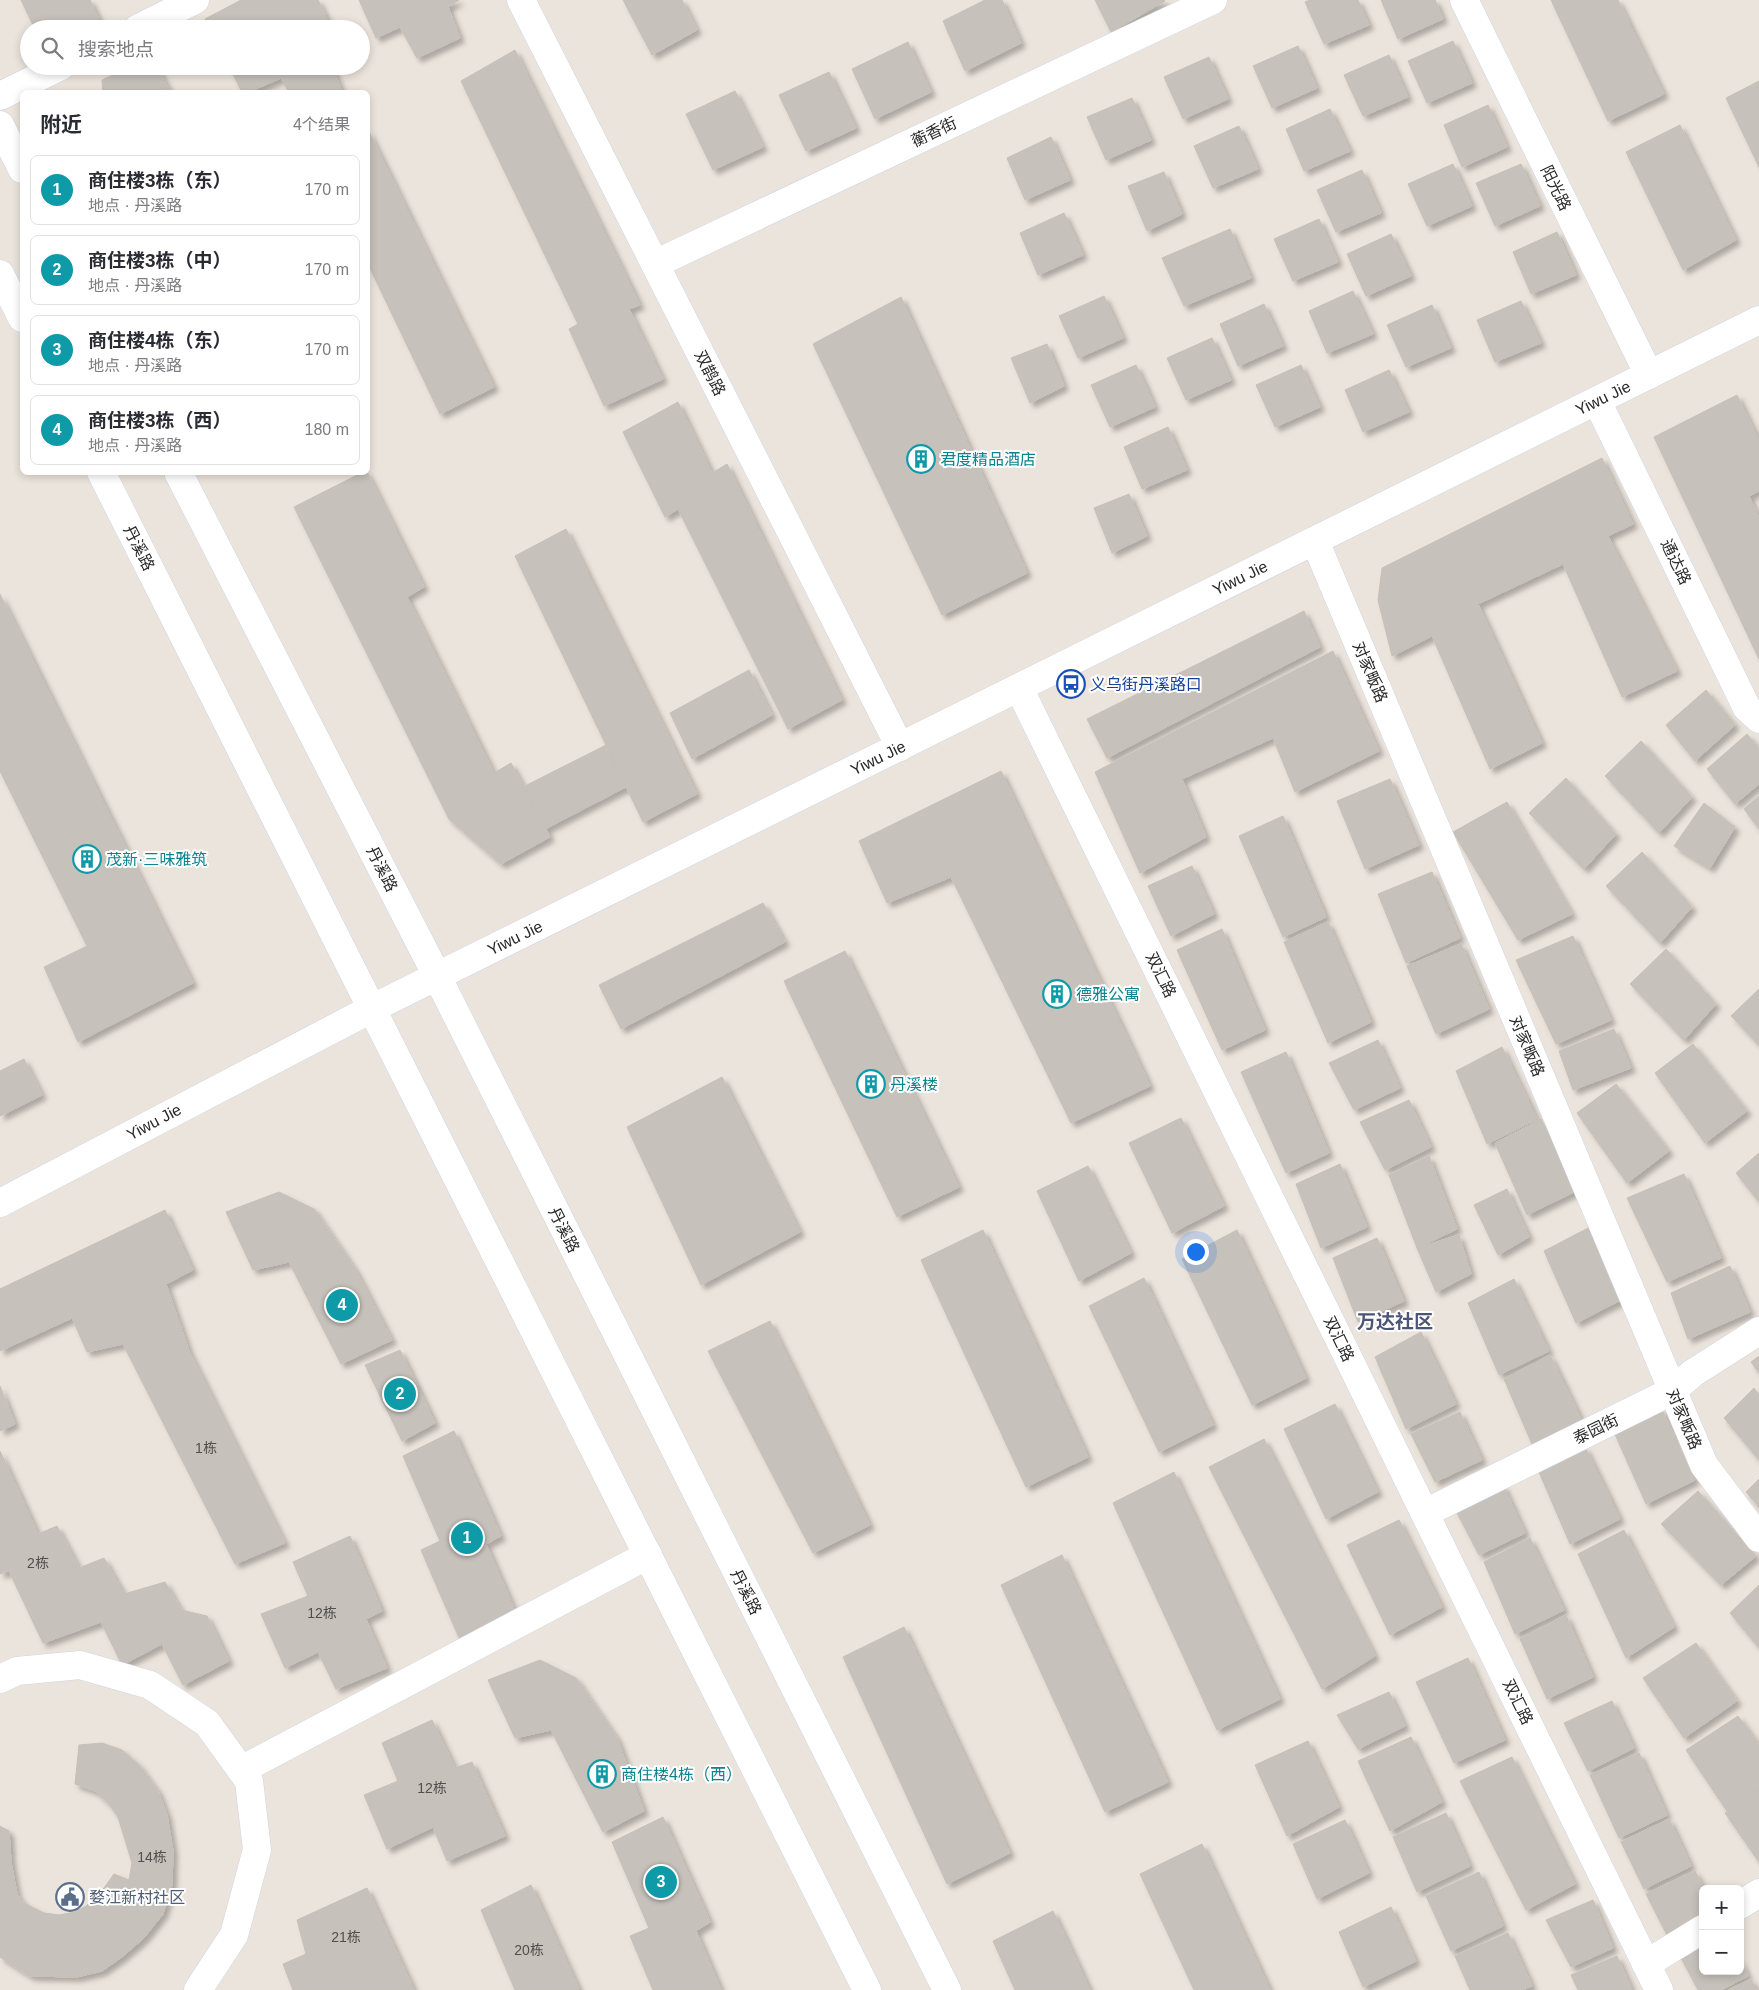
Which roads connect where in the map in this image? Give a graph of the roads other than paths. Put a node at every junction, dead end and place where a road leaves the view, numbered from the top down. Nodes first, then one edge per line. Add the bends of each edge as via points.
1 (195, 0) edge
2 (521, 0) edge
3 (1213, 0) edge
4 (1464, 0) edge
5 (156, 20) edge
6 (43, 75) edge
7 (0, 96) edge
8 (0, 126) edge
9 (20, 165) edge
10 (655, 264) junction
11 (0, 274) edge
12 (20, 314) edge
13 (1759, 320) edge
14 (1649, 375) junction
15 (1597, 401) junction
16 (103, 475) edge
17 (180, 475) edge
18 (1315, 541) junction
19 (1019, 688) junction
20 (1759, 719) edge
21 (900, 746) junction
22 (437, 976) junction
23 (372, 1008) junction
24 (0, 1203) edge
25 (1759, 1331) edge
26 (1672, 1391) junction
27 (1425, 1513) junction
28 (1759, 1538) edge
29 (648, 1555) junction
30 (0, 1679) edge
31 (241, 1770) junction
32 (1759, 1893) edge
33 (1744, 1902) edge
34 (1700, 1930) edge
35 (1646, 1964) junction
36 (198, 1990) edge
37 (866, 1990) edge
38 (947, 1990) edge
39 (1659, 1990) edge

1 - 5 street
2 - 10 street, 双鹊路
3 - 10 street, 蘅香街
4 - 14 street, 阳光路
6 - 7 street
8 - 9 street
10 - 21 street, 双鹊路
11 - 12 street
13 - 14 street, Yiwu Jie
14 - 15 street, Yiwu Jie
15 - 18 street, Yiwu Jie
15 - 20 street, 通达路 via 1747,708
16 - 23 street, 丹溪路
17 - 22 street, 丹溪路
18 - 19 street, Yiwu Jie
18 - 26 street, 对家畈路
19 - 21 street, Yiwu Jie
19 - 27 street, 双汇路
21 - 22 street, Yiwu Jie
22 - 23 street, Yiwu Jie
22 - 38 street, 丹溪路
23 - 24 street, Yiwu Jie
23 - 29 street, 丹溪路
25 - 26 street, 泰园街 via 1693,1373
26 - 27 street, 泰园街
26 - 28 street, 对家畈路 via 1704,1465
27 - 35 street, 双汇路
29 - 31 street
29 - 37 street, 丹溪路
30 - 31 street via 17,1671 80,1665 150,1685 207,1723
31 - 36 street via 249,1781 257,1850 234,1934
32 - 33 street
34 - 35 street
35 - 39 street, 双汇路

